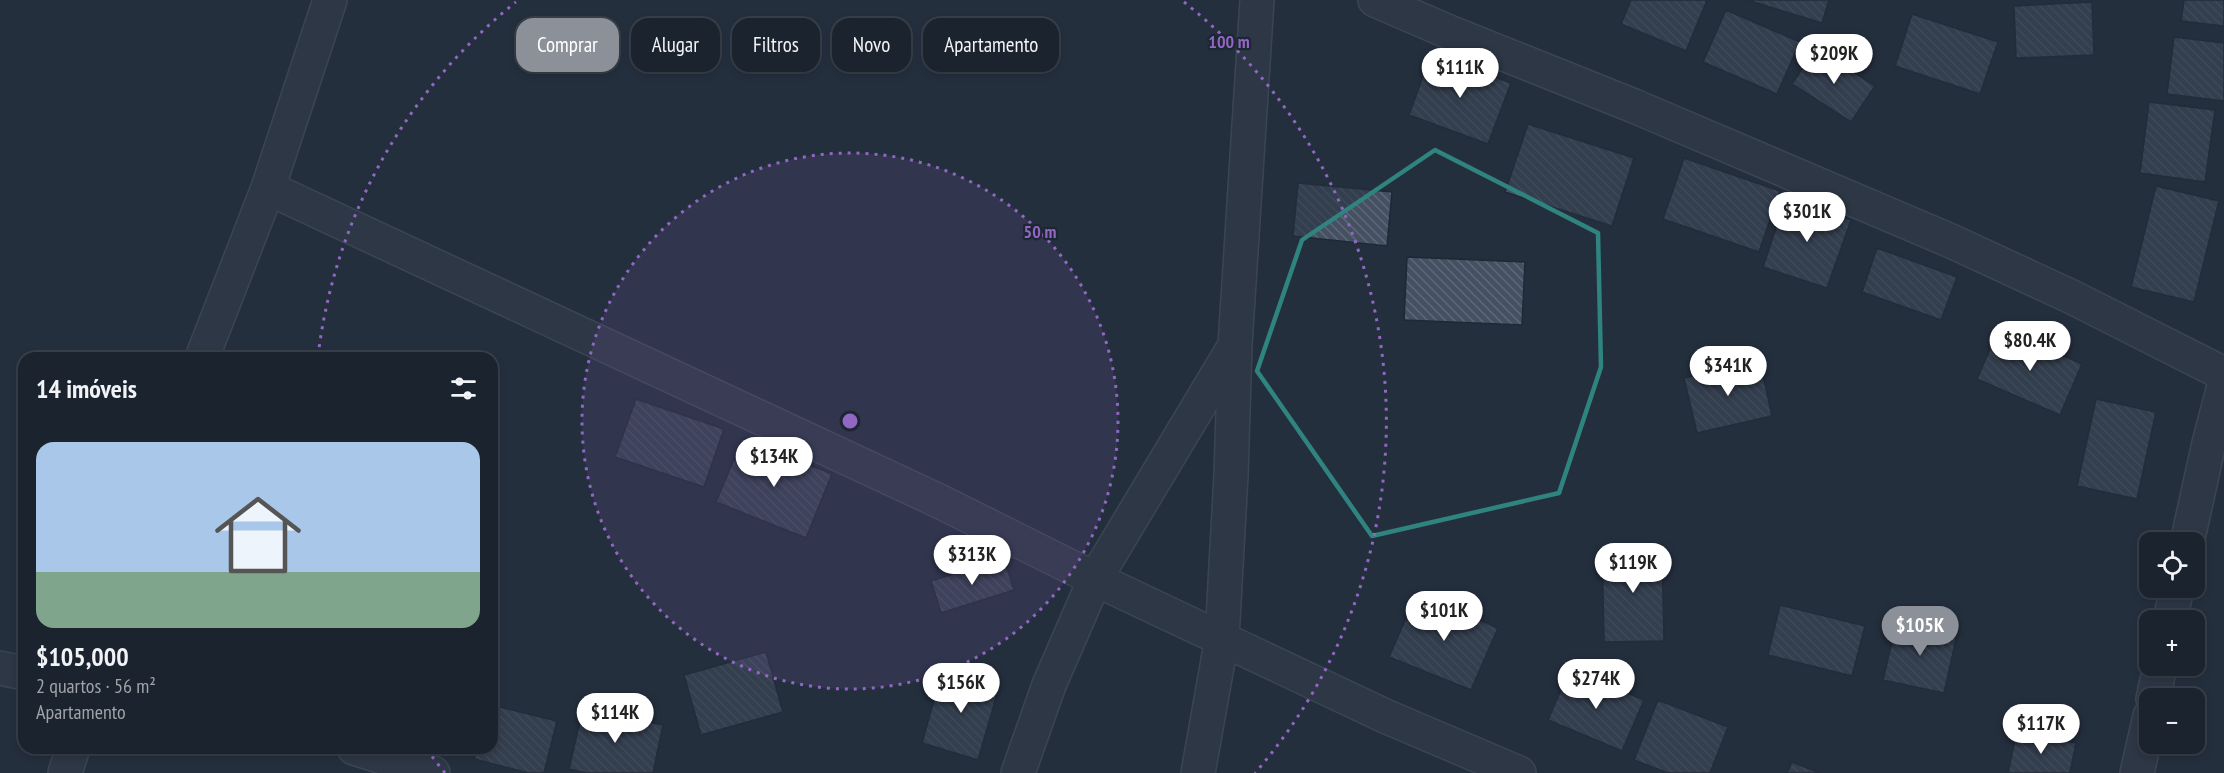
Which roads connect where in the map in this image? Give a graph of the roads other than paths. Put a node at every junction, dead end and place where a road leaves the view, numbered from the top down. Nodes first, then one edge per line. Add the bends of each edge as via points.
1 (330, 0) edge
2 (1257, 0) edge
3 (1375, 0) edge
4 (268, 188) junction
5 (1235, 345) junction
6 (204, 352) edge
7 (2224, 374) edge
8 (2224, 386) edge
9 (2189, 532) edge
10 (1095, 579) junction
11 (1222, 638) junction
12 (0, 668) edge
13 (18, 672) edge
14 (71, 754) edge
15 (373, 754) edge
16 (2141, 754) edge
17 (65, 773) edge
18 (433, 773) edge
19 (1018, 773) edge
20 (1197, 773) edge
21 (1518, 773) edge
22 (2137, 773) edge

1 - 4 street
2 - 5 street
3 - 7 street via 1940,237 2072,297
4 - 6 street
4 - 10 street via 928,496
5 - 10 street
5 - 11 street
8 - 9 street
10 - 11 street
10 - 19 street via 1049,685
11 - 20 street
11 - 21 street via 1385,716
12 - 13 street
14 - 17 street
15 - 18 street
16 - 22 street

